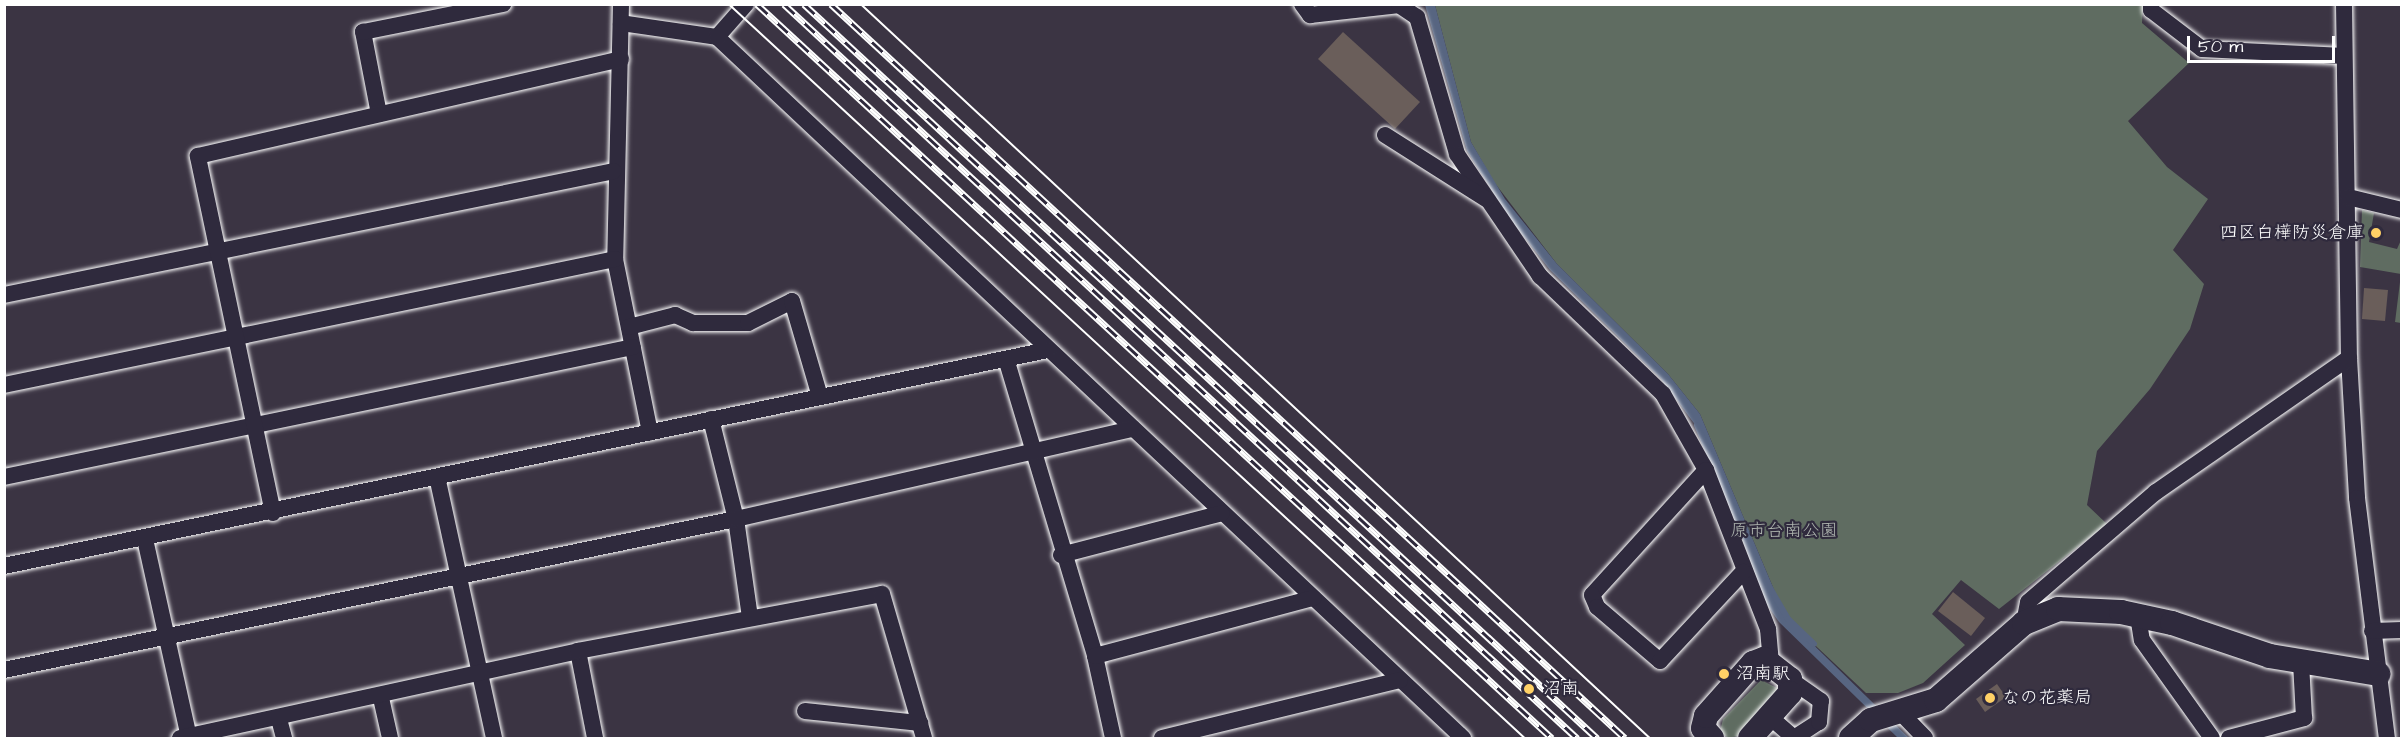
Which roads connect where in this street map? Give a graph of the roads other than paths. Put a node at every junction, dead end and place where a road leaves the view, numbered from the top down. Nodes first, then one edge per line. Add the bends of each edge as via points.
1 (503, 4) edge
2 (621, 4) edge
3 (746, 4) edge
4 (1302, 4) edge
5 (2151, 4) edge
6 (2344, 4) edge
7 (621, 23) junction
8 (717, 37) junction
9 (2344, 56) junction
10 (621, 59) junction
11 (379, 114) junction
12 (1385, 135) dead end
13 (614, 171) junction
14 (2348, 196) junction
15 (1492, 202) junction
16 (2402, 210) edge
17 (219, 250) junction
18 (615, 259) junction
19 (4, 295) edge
20 (629, 327) junction
21 (237, 339) junction
22 (633, 347) junction
23 (1048, 350) junction
24 (2349, 358) junction
25 (1007, 362) junction
26 (4, 385) edge
27 (820, 398) junction
28 (711, 418) junction
29 (255, 424) junction
30 (1132, 429) junction
31 (650, 433) junction
32 (1036, 450) junction
33 (1706, 470) junction
34 (4, 477) edge
35 (438, 481) junction
36 (273, 513) junction
37 (1222, 513) junction
38 (736, 519) junction
39 (145, 539) junction
40 (1061, 555) junction
41 (4, 566) edge
42 (1743, 572) junction
43 (460, 576) junction
44 (1313, 598) junction
45 (2138, 616) junction
46 (750, 617) junction
47 (2024, 623) junction
48 (2402, 630) edge
49 (2372, 632) junction
50 (168, 636) junction
51 (578, 651) junction
52 (1095, 656) junction
53 (1771, 661) junction
54 (2301, 663) junction
55 (4, 670) edge
56 (481, 674) junction
57 (2379, 674) junction
58 (1790, 679) junction
59 (1400, 680) junction
60 (381, 698) junction
61 (2386, 702) junction
62 (2402, 708) edge
63 (805, 711) dead end
64 (1900, 712) junction
65 (1770, 717) junction
66 (279, 719) junction
67 (922, 731) edge
68 (186, 738) edge
69 (284, 738) edge
70 (390, 738) edge
71 (494, 738) edge
72 (595, 738) edge
73 (1113, 738) edge
74 (1162, 738) edge
75 (1463, 738) edge
76 (1712, 738) edge
77 (1750, 738) edge
78 (1851, 738) edge
79 (1925, 738) edge
80 (2212, 738) edge
81 (2229, 738) edge
82 (2387, 738) edge

1 - 11 street via 363,32
2 - 7 street
3 - 8 street
4 - 15 street via 1310,15 1400,5 1417,17 1458,154
5 - 9 street via 2151,10 2202,49
6 - 9 street
7 - 8 street
7 - 10 street
8 - 23 street
9 - 14 street
10 - 11 street
10 - 13 street
11 - 17 street via 198,156
12 - 15 street
13 - 17 street
13 - 18 street
14 - 16 street
14 - 24 street
15 - 33 street via 1540,276 1663,394
17 - 19 street
17 - 21 street
18 - 20 street
18 - 21 street
20 - 22 street
20 - 27 street via 675,315 693,322 748,323 792,301
21 - 26 street
21 - 29 street
22 - 29 street
22 - 31 street
23 - 25 street
23 - 30 street
24 - 47 street via 2156,492 2028,602
24 - 49 street
25 - 27 street
25 - 32 street
27 - 28 street
28 - 31 street
28 - 38 street
29 - 34 street
29 - 36 street
30 - 32 street
30 - 37 street
31 - 35 street
32 - 38 street
32 - 40 street
33 - 42 street
33 - 42 street via 1592,595 1597,607 1660,661
35 - 36 street
35 - 43 street
36 - 39 street
37 - 40 street
37 - 44 street
38 - 43 street
38 - 46 street
39 - 41 street
39 - 50 street
40 - 52 street
42 - 53 street via 1768,629
43 - 50 street
43 - 56 street
44 - 52 street
44 - 59 street
45 - 47 street via 2067,609
45 - 54 street
45 - 80 street via 2142,640
46 - 51 street
46 - 67 street via 882,594
47 - 64 street via 1936,700
48 - 49 street
49 - 57 street
50 - 55 street
50 - 68 street
51 - 56 street
51 - 72 street
52 - 73 street
53 - 58 street
53 - 76 street via 1753,663 1706,716 1703,728
54 - 57 street
54 - 81 street via 2304,718
56 - 60 street
56 - 71 street
57 - 61 street
58 - 65 street via 1788,698
58 - 65 street via 1821,700 1819,722 1794,738
59 - 74 street
59 - 75 street
60 - 66 street
60 - 70 street
61 - 62 street
61 - 82 street
63 - 67 street
64 - 78 street via 1871,720
64 - 79 street
65 - 77 street
66 - 68 street
66 - 69 street

